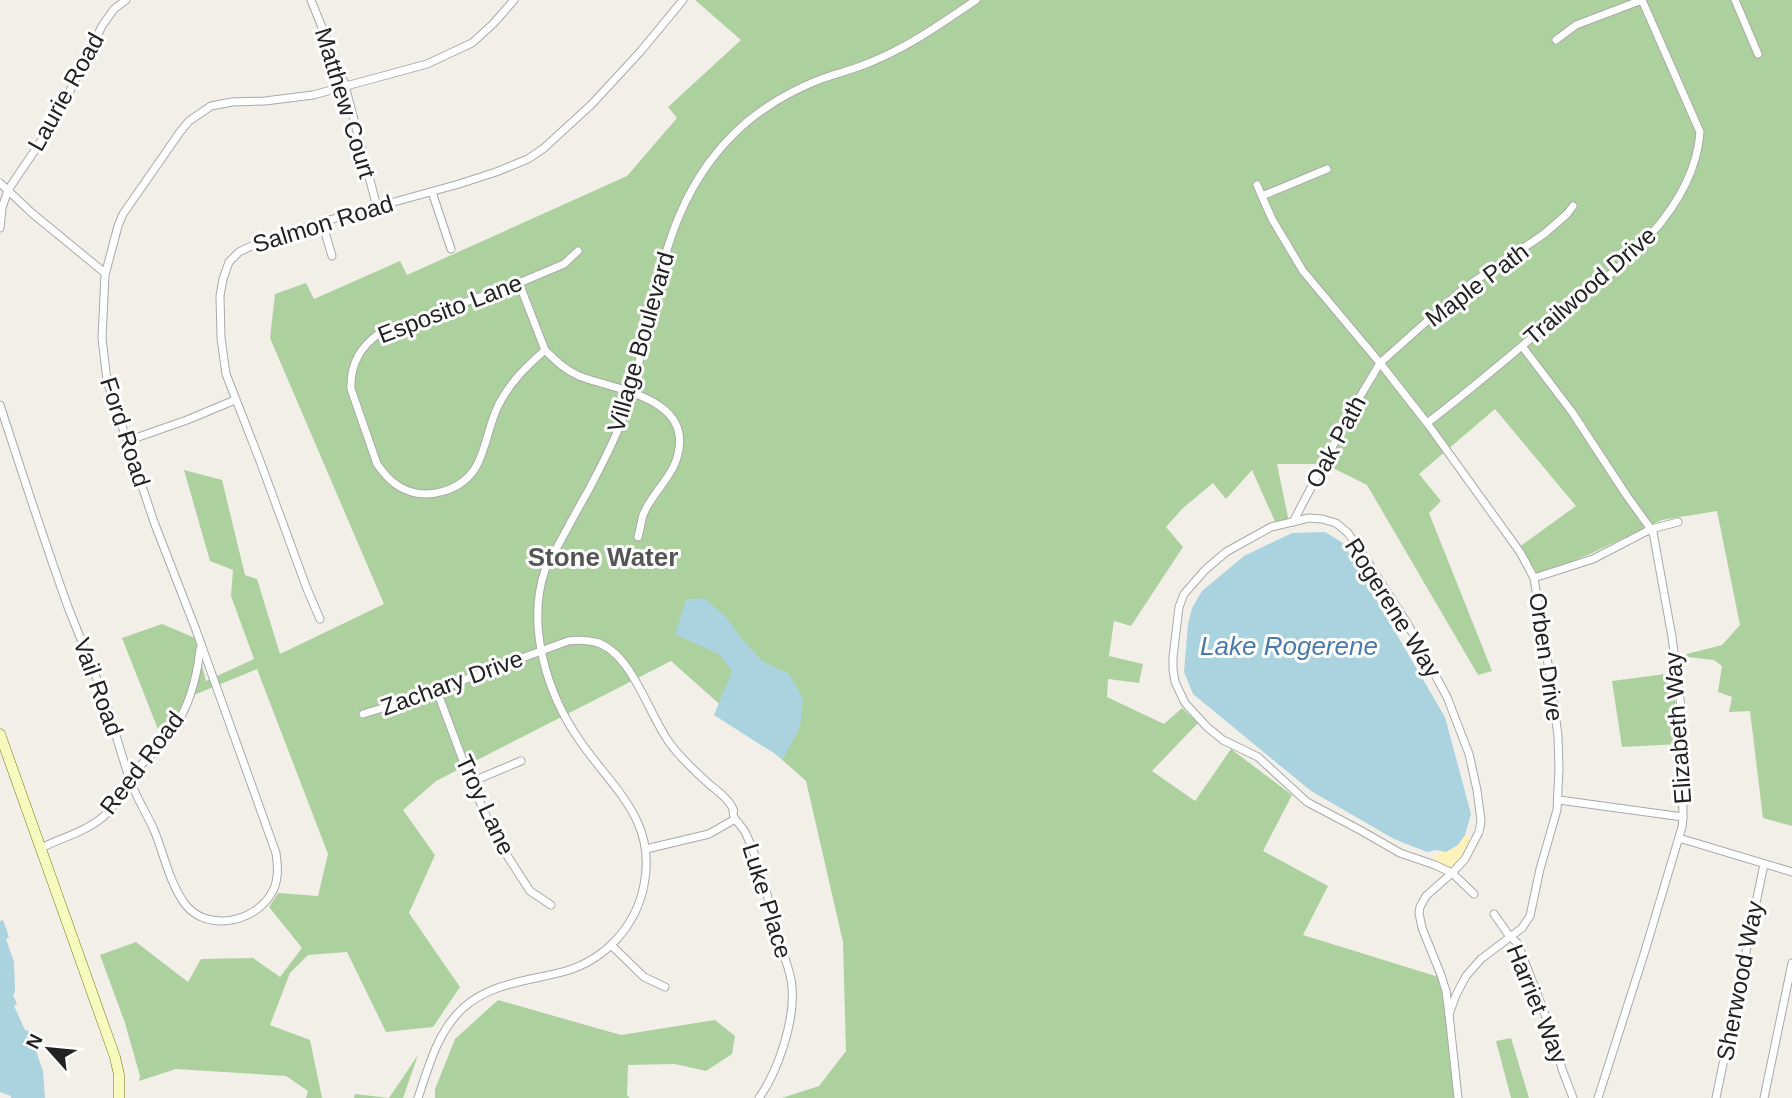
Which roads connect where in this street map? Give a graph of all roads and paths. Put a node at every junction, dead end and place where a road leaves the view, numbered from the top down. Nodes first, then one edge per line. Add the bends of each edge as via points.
1 (114, 0) edge
2 (126, 0) edge
3 (311, 0) edge
4 (514, 0) edge
5 (682, 0) edge
6 (976, 0) edge
7 (1642, 0) edge
8 (1735, 0) edge
9 (113, 11) junction
10 (1556, 40) dead end
11 (1758, 54) dead end
12 (345, 87) junction
13 (1327, 169) dead end
14 (0, 183) edge
15 (1257, 185) dead end
16 (8, 190) junction
17 (432, 192) junction
18 (1262, 196) junction
19 (377, 206) junction
20 (1573, 206) dead end
21 (323, 222) junction
22 (0, 228) edge
23 (451, 249) dead end
24 (578, 251) dead end
25 (332, 256) dead end
26 (106, 273) junction
27 (519, 284) junction
28 (1522, 346) junction
29 (545, 350) junction
30 (1380, 363) junction
31 (631, 392) junction
32 (235, 400) junction
33 (0, 405) edge
34 (1427, 424) junction
35 (127, 442) junction
36 (1293, 522) junction
37 (1678, 522) dead end
38 (1651, 529) junction
39 (638, 537) dead end
40 (1534, 579) junction
41 (320, 620) dead end
42 (200, 643) junction
43 (541, 651) junction
44 (437, 691) junction
45 (363, 714) dead end
46 (0, 734) edge
47 (521, 761) dead end
48 (130, 780) junction
49 (471, 782) junction
50 (1559, 800) junction
51 (1684, 817) junction
52 (735, 819) junction
53 (1679, 838) junction
54 (41, 848) junction
55 (646, 849) junction
56 (1764, 864) junction
57 (1792, 872) edge
58 (1452, 873) junction
59 (1474, 894) dead end
60 (551, 905) dead end
61 (1494, 914) dead end
62 (242, 917) joint
63 (1512, 937) junction
64 (611, 945) junction
65 (1792, 963) edge
66 (665, 987) dead end
67 (1448, 1014) junction
68 (119, 1098) edge
69 (418, 1098) edge
70 (759, 1098) edge
71 (1458, 1098) edge
72 (1573, 1098) edge
73 (1598, 1098) edge
74 (1716, 1098) edge
75 (1764, 1098) edge

1 - 9 street
2 - 9 street, Laurie Road
3 - 12 street, Matthew Court
4 - 12 street, Ford Road via 461,50
5 - 17 street, Salmon Road via 592,104 544,148 496,172
6 - 31 street, Village Boulevard via 898,50 773,103 713,155 675,223
7 - 10 street via 1576,25
7 - 28 street, Trailwood Drive via 1700,132 1699,152 1664,220 1645,243
8 - 11 street
9 - 16 street, Laurie Road via 56,119
12 - 19 street, Matthew Court
12 - 26 street, Ford Road via 211,106 188,121 124,214
13 - 18 street
14 - 16 street
15 - 18 street, Orben Drive
16 - 22 street, Laurie Road
16 - 26 street
17 - 19 street, Salmon Road
17 - 23 street
18 - 30 street, Orben Drive via 1304,271
19 - 21 street, Salmon Road
20 - 30 street, Maple Path via 1544,234 1463,289
21 - 25 street
21 - 32 street, Salmon Road via 249,246 229,262 220,296 220,329
24 - 27 street, Esposito Lane via 564,264
26 - 35 street, Ford Road via 103,355
27 - 29 street
27 - 29 street, Esposito Lane via 381,331 363,346 353,366 351,389 384,474 402,488 425,494 460,483 478,464 498,406 517,375
28 - 34 street, Trailwood Drive
28 - 38 street, Elizabeth Way via 1573,412
29 - 31 street via 579,376
30 - 34 street, Orben Drive
30 - 36 street, Oak Path
31 - 39 street via 667,413 677,430 679,446 675,463 643,514
31 - 43 street, Village Boulevard via 609,452 545,570 537,607
32 - 35 street
32 - 41 street, Salmon Road
33 - 48 street, Vail Road
34 - 40 street, Orben Drive via 1520,552
35 - 42 street, Ford Road
36 - 58 street, Rogerene Way via 1322,519 1348,533 1407,622 1447,697 1469,754 1481,821 1465,859
36 - 58 street, Rogerene Way via 1271,527 1226,552 1184,593 1172,657 1175,682 1185,703 1207,727 1258,757 1307,802 1400,853
37 - 38 street
38 - 40 street via 1593,559
38 - 51 street, Elizabeth Way via 1681,707
40 - 50 street, Orben Drive via 1558,736
42 - 48 street, Reed Road via 198,668 181,718
42 - 62 street, Ford Road via 278,867 272,894
43 - 44 street, Zachary Drive
43 - 52 street, Luke Place via 579,640 598,643 619,656 667,740 725,798
43 - 55 street, Village Boulevard via 561,708 579,740 629,804
44 - 45 street, Zachary Drive
44 - 49 street, Troy Lane
46 - 54 main road
47 - 49 street
48 - 54 street, Reed Road via 104,816
48 - 62 street, Vail Road via 186,906 215,921
49 - 60 street, Troy Lane via 518,875 530,891
50 - 51 street
50 - 63 street, Orben Drive via 1530,916
51 - 53 street, Elizabeth Way
52 - 55 street via 709,834
52 - 70 street, Luke Place via 754,854 792,986 789,1026
53 - 56 street
53 - 73 street, Elizabeth Way
54 - 68 main road via 115,1057
55 - 64 street, Village Boulevard via 639,904
56 - 57 street
56 - 74 street, Sherwood Way
58 - 59 street
58 - 67 street, Rogerene Way via 1426,896 1419,913 1446,991
61 - 63 street, Harriet Way
63 - 67 street, Orben Drive via 1481,958 1466,976
63 - 72 street, Harriet Way via 1538,992
64 - 66 street via 644,977
64 - 69 street, Village Boulevard via 575,968 499,986 464,1007 440,1038
65 - 75 street
67 - 71 street

